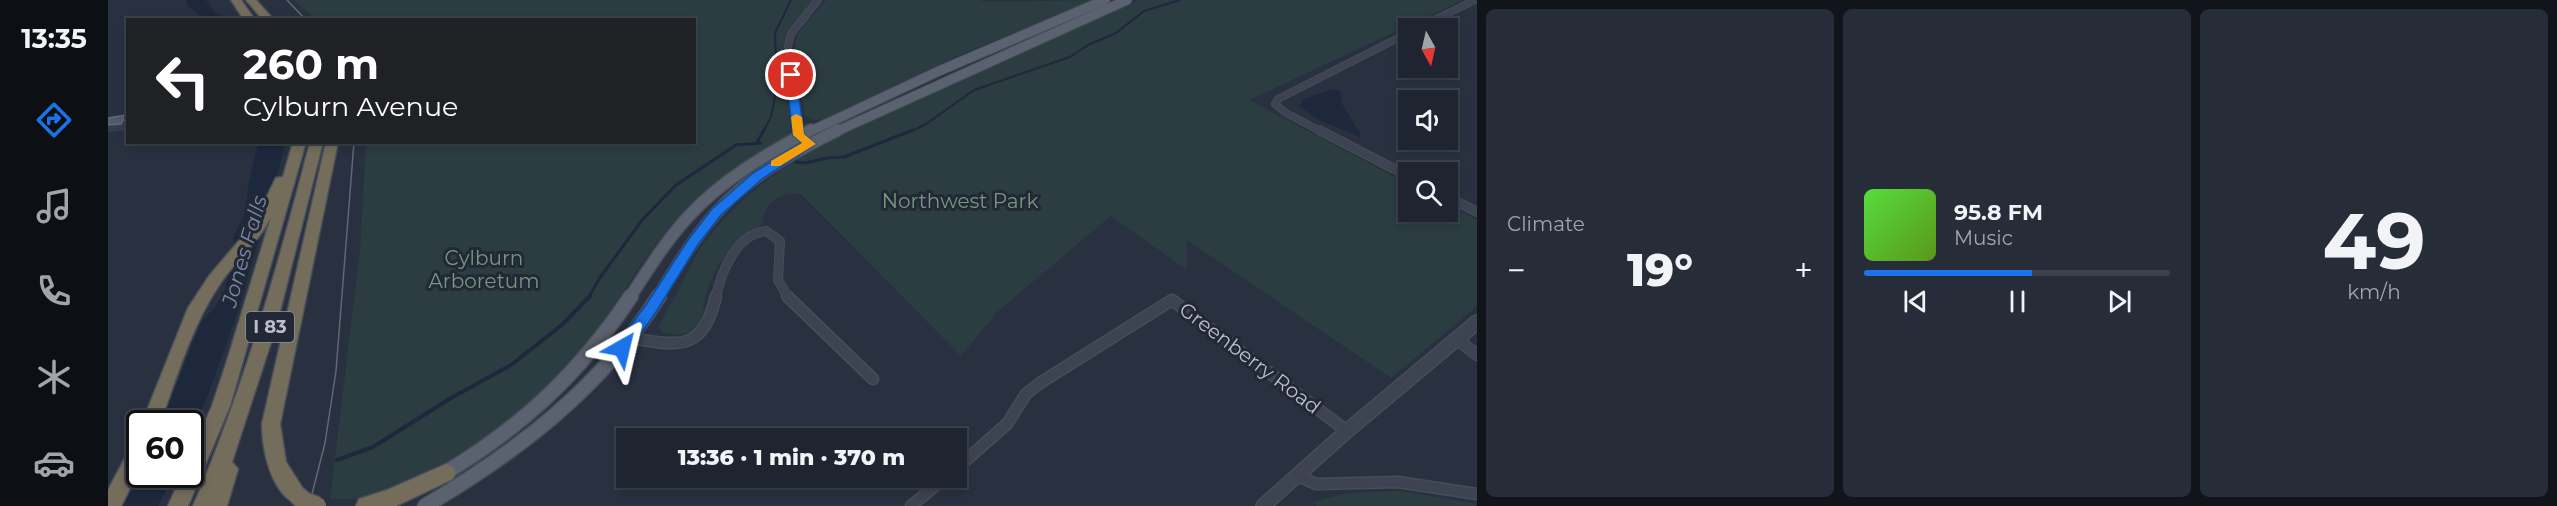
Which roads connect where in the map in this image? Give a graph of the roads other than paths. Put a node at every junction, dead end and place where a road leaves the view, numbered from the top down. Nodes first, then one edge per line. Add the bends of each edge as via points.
1 (236, 0) edge
2 (251, 0) edge
3 (818, 0) edge
4 (1105, 0) edge
5 (1127, 0) edge
6 (1474, 0) edge
7 (249, 18) edge
8 (268, 18) edge
9 (1438, 18) edge
10 (1398, 38) edge
11 (804, 140) junction
12 (298, 144) edge
13 (298, 144) edge
14 (316, 144) edge
15 (332, 144) edge
16 (1398, 171) edge
17 (1458, 202) edge
18 (1477, 212) edge
19 (1477, 322) edge
20 (630, 338) junction
21 (1457, 339) junction
22 (1477, 355) edge
23 (873, 379) dead end
24 (246, 402) junction
25 (156, 410) edge
26 (1347, 431) junction
27 (967, 459) edge
28 (446, 473) joint
29 (1296, 475) junction
30 (126, 476) edge
31 (471, 478) junction
32 (933, 488) edge
33 (1477, 494) edge
34 (376, 505) edge
35 (110, 506) edge
36 (178, 506) edge
37 (203, 506) edge
38 (217, 506) edge
39 (317, 506) edge
40 (425, 506) edge
41 (436, 506) edge
42 (911, 506) edge
43 (1263, 506) edge

1 - 7 highway
2 - 8 highway
3 - 11 street via 792,34 788,46
4 - 11 main road via 952,65
5 - 11 main road
6 - 9 street
10 - 16 street via 1275,104
11 - 20 main road via 717,212
11 - 28 main road via 745,168 699,206 671,238 594,349 564,383 519,424
12 - 25 highway via 255,232 213,280 189,323
13 - 36 highway, I 83 via 232,374
14 - 24 highway, I 83 via 270,328
15 - 39 highway, bridge via 271,424 273,458 285,480 304,501
17 - 18 street
19 - 21 street
20 - 23 street via 667,344 697,337 707,325 719,283 736,249 753,234 766,231 780,241 778,280 786,295
20 - 31 main road via 560,410
21 - 22 street
21 - 26 street
24 - 37 highway, I 83
24 - 38 highway
26 - 27 street, Greenberry Road via 1172,300 1040,383 1026,394 1007,424
26 - 29 street
28 - 34 highway
29 - 33 street via 1316,484 1398,482
29 - 43 street
30 - 35 highway
31 - 40 main road
31 - 41 street
32 - 42 street

